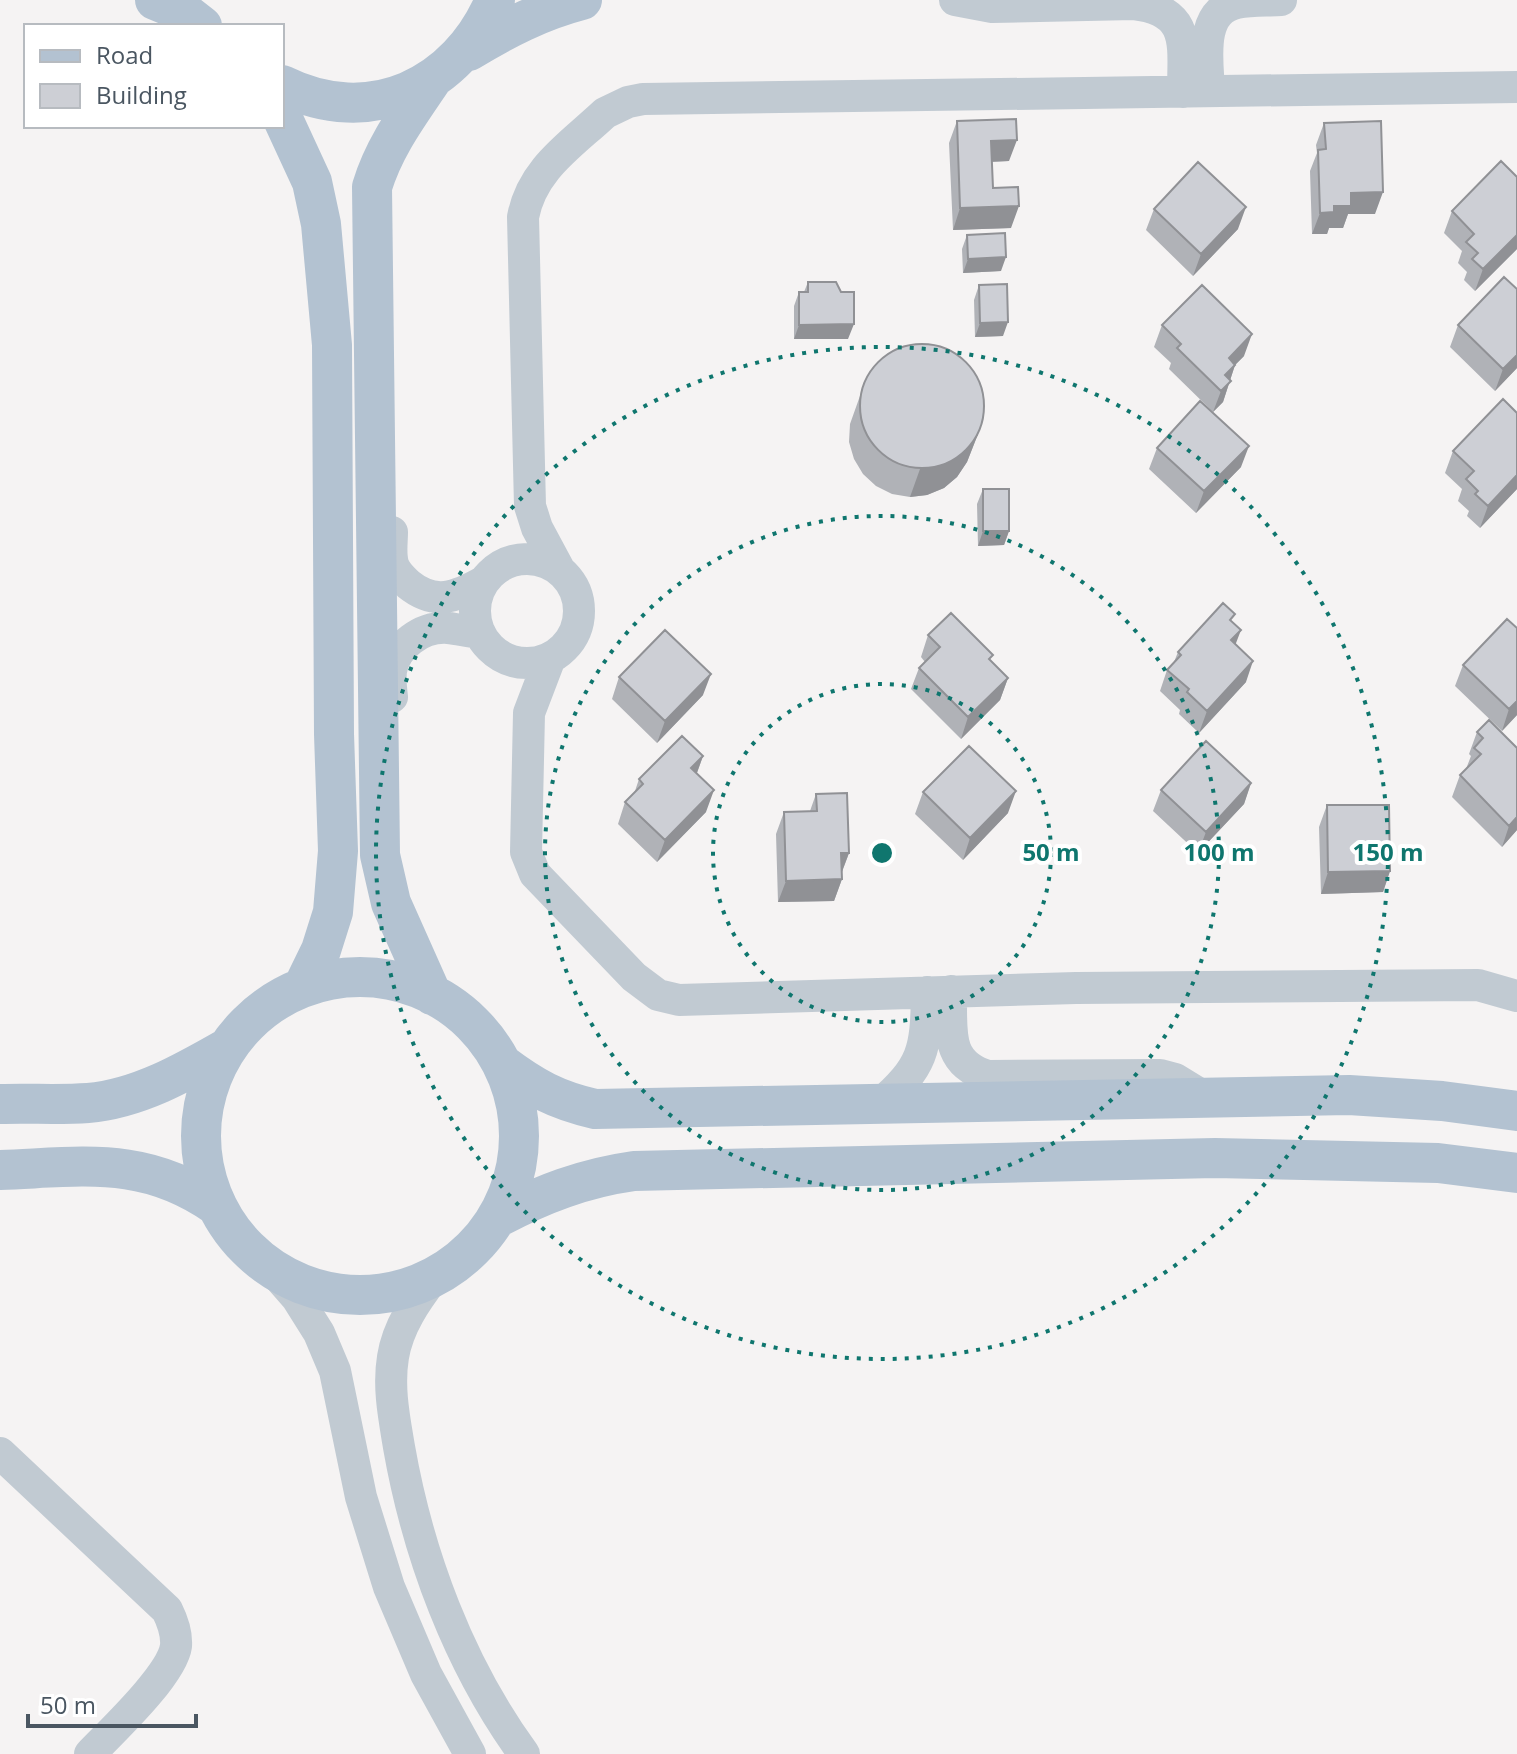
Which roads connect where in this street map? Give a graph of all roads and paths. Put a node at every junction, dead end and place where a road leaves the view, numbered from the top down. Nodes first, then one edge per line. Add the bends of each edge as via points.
1 (155, 0) edge
2 (206, 0) edge
3 (495, 0) edge
4 (582, 0) edge
5 (955, 0) edge
6 (1281, 0) edge
7 (199, 24) edge
8 (217, 24) edge
9 (463, 55) junction
10 (431, 81) junction
11 (284, 86) edge
12 (1517, 87) edge
13 (1196, 92) junction
14 (284, 121) edge
15 (376, 459) junction
16 (530, 506) junction
17 (559, 569) junction
18 (495, 572) junction
19 (480, 633) junction
20 (503, 657) junction
21 (550, 658) junction
22 (529, 713) junction
23 (377, 784) junction
24 (303, 987) junction
25 (939, 992) junction
26 (432, 995) junction
27 (1517, 996) edge
28 (227, 1048) junction
29 (502, 1064) junction
30 (1206, 1098) junction
31 (0, 1104) edge
32 (878, 1106) junction
33 (1517, 1111) edge
34 (0, 1170) edge
35 (1517, 1173) edge
36 (217, 1206) junction
37 (497, 1218) junction
38 (270, 1267) junction
39 (434, 1277) junction
40 (0, 1453) edge
41 (90, 1754) edge
42 (470, 1754) edge
43 (524, 1754) edge

1 - 7 main road
2 - 8 main road
3 - 9 main road
4 - 9 main road via 506,28
5 - 13 street via 992,7 1156,7 1173,19 1183,39
6 - 13 street via 1236,3 1214,19
9 - 10 main road
10 - 11 main road via 390,99 346,103
10 - 15 main road via 394,135 372,187
12 - 13 street
13 - 16 street via 643,99 605,113 541,172 523,217
14 - 24 main road via 312,182 332,345 338,851 333,912
15 - 18 street via 390,488 393,565 399,576 419,593 445,598 458,596
15 - 23 main road
16 - 17 street
16 - 18 street via 524,526
17 - 18 street via 534,559
17 - 21 street via 577,594 578,624 563,649
18 - 19 street via 475,607
19 - 20 street
19 - 23 street via 445,627 404,645 391,672 394,749
20 - 21 street via 519,663
20 - 22 street
21 - 22 street
22 - 25 street via 526,852 535,874 658,995 679,1000
23 - 26 main road via 380,855 391,903
24 - 26 main road via 355,977 408,984
24 - 28 main road via 265,1009
25 - 27 street via 1478,985
25 - 30 street via 956,1054 973,1072 1160,1075
25 - 32 street via 912,1072
26 - 29 main road via 484,1036
28 - 31 main road via 175,1077 119,1097 90,1103
28 - 36 main road via 205,1098 201,1126 207,1181
29 - 32 main road via 561,1101 595,1109
29 - 37 main road via 516,1102 520,1142 513,1182
30 - 32 main road
30 - 33 main road via 1396,1097
34 - 36 main road via 146,1171
35 - 37 main road via 1438,1163 1215,1158 634,1171 563,1186
36 - 38 main road via 240,1240
37 - 39 main road via 470,1252
38 - 39 main road via 309,1286 351,1295 408,1288
38 - 42 street via 319,1333 335,1371 361,1497 389,1587 426,1674
39 - 43 street via 402,1327 393,1355 390,1385 404,1474 418,1532 460,1642
40 - 41 street via 167,1610 173,1622 176,1648 165,1672

